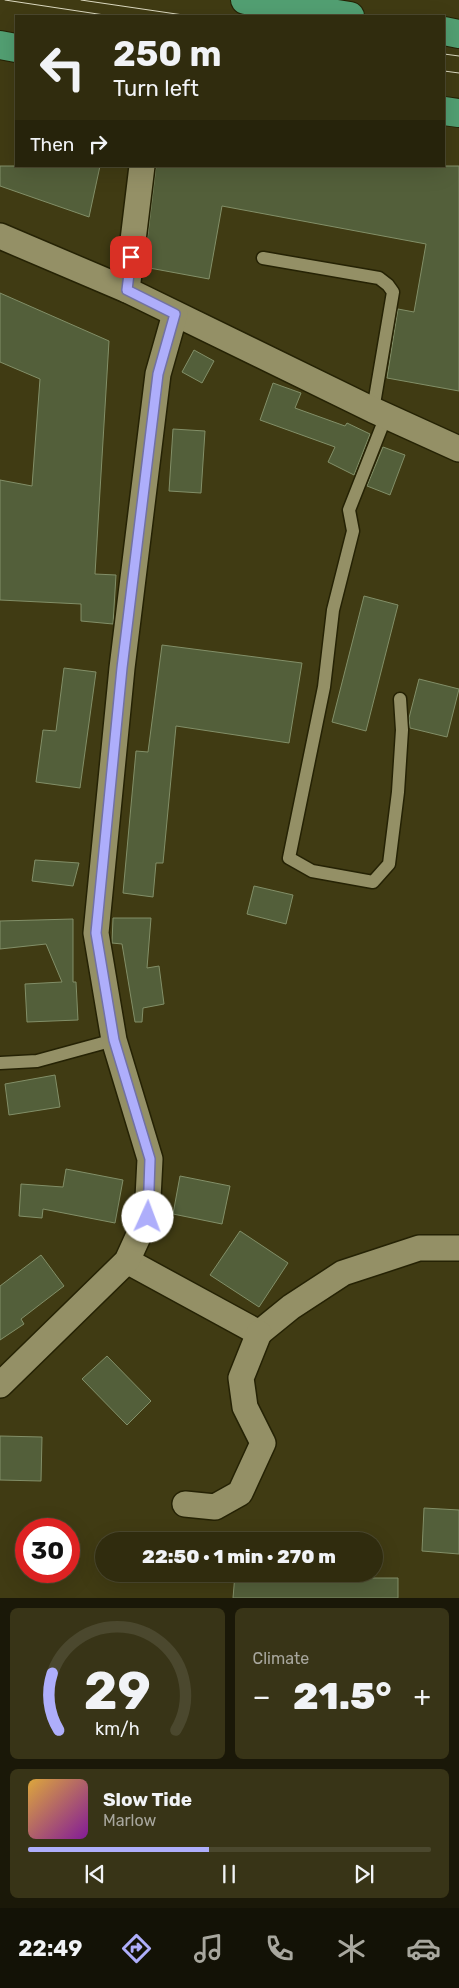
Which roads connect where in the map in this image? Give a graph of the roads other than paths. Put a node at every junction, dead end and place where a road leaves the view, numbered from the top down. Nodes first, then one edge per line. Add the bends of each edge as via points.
1 (244, 0) edge
2 (339, 10) edge
3 (445, 31) edge
4 (459, 34) edge
5 (0, 45) edge
6 (15, 48) edge
7 (445, 111) edge
8 (459, 113) edge
9 (142, 167) edge
10 (0, 236) edge
11 (263, 258) dead end
12 (127, 290) junction
13 (175, 314) junction
14 (380, 413) junction
15 (459, 449) edge
16 (400, 699) dead end
17 (114, 1040) junction
18 (0, 1064) edge
19 (459, 1248) edge
20 (127, 1261) junction
21 (259, 1333) junction
22 (0, 1385) edge
23 (186, 1504) dead end

1 - 2 main road
3 - 4 main road
5 - 6 main road
7 - 8 main road
9 - 12 street
10 - 12 street
11 - 14 lane via 379,278 388,285 393,292
12 - 13 street
13 - 14 street
13 - 17 street via 158,374 122,668 96,933
14 - 15 street
14 - 16 lane via 348,510 353,531 333,610 324,688 289,858 312,871 374,882 389,864 399,783
17 - 18 lane via 37,1061
17 - 20 street via 150,1159 148,1217
19 - 21 street via 419,1248 343,1273
20 - 21 street
20 - 22 street
21 - 23 street via 241,1378 244,1407 263,1443 240,1493 215,1507

